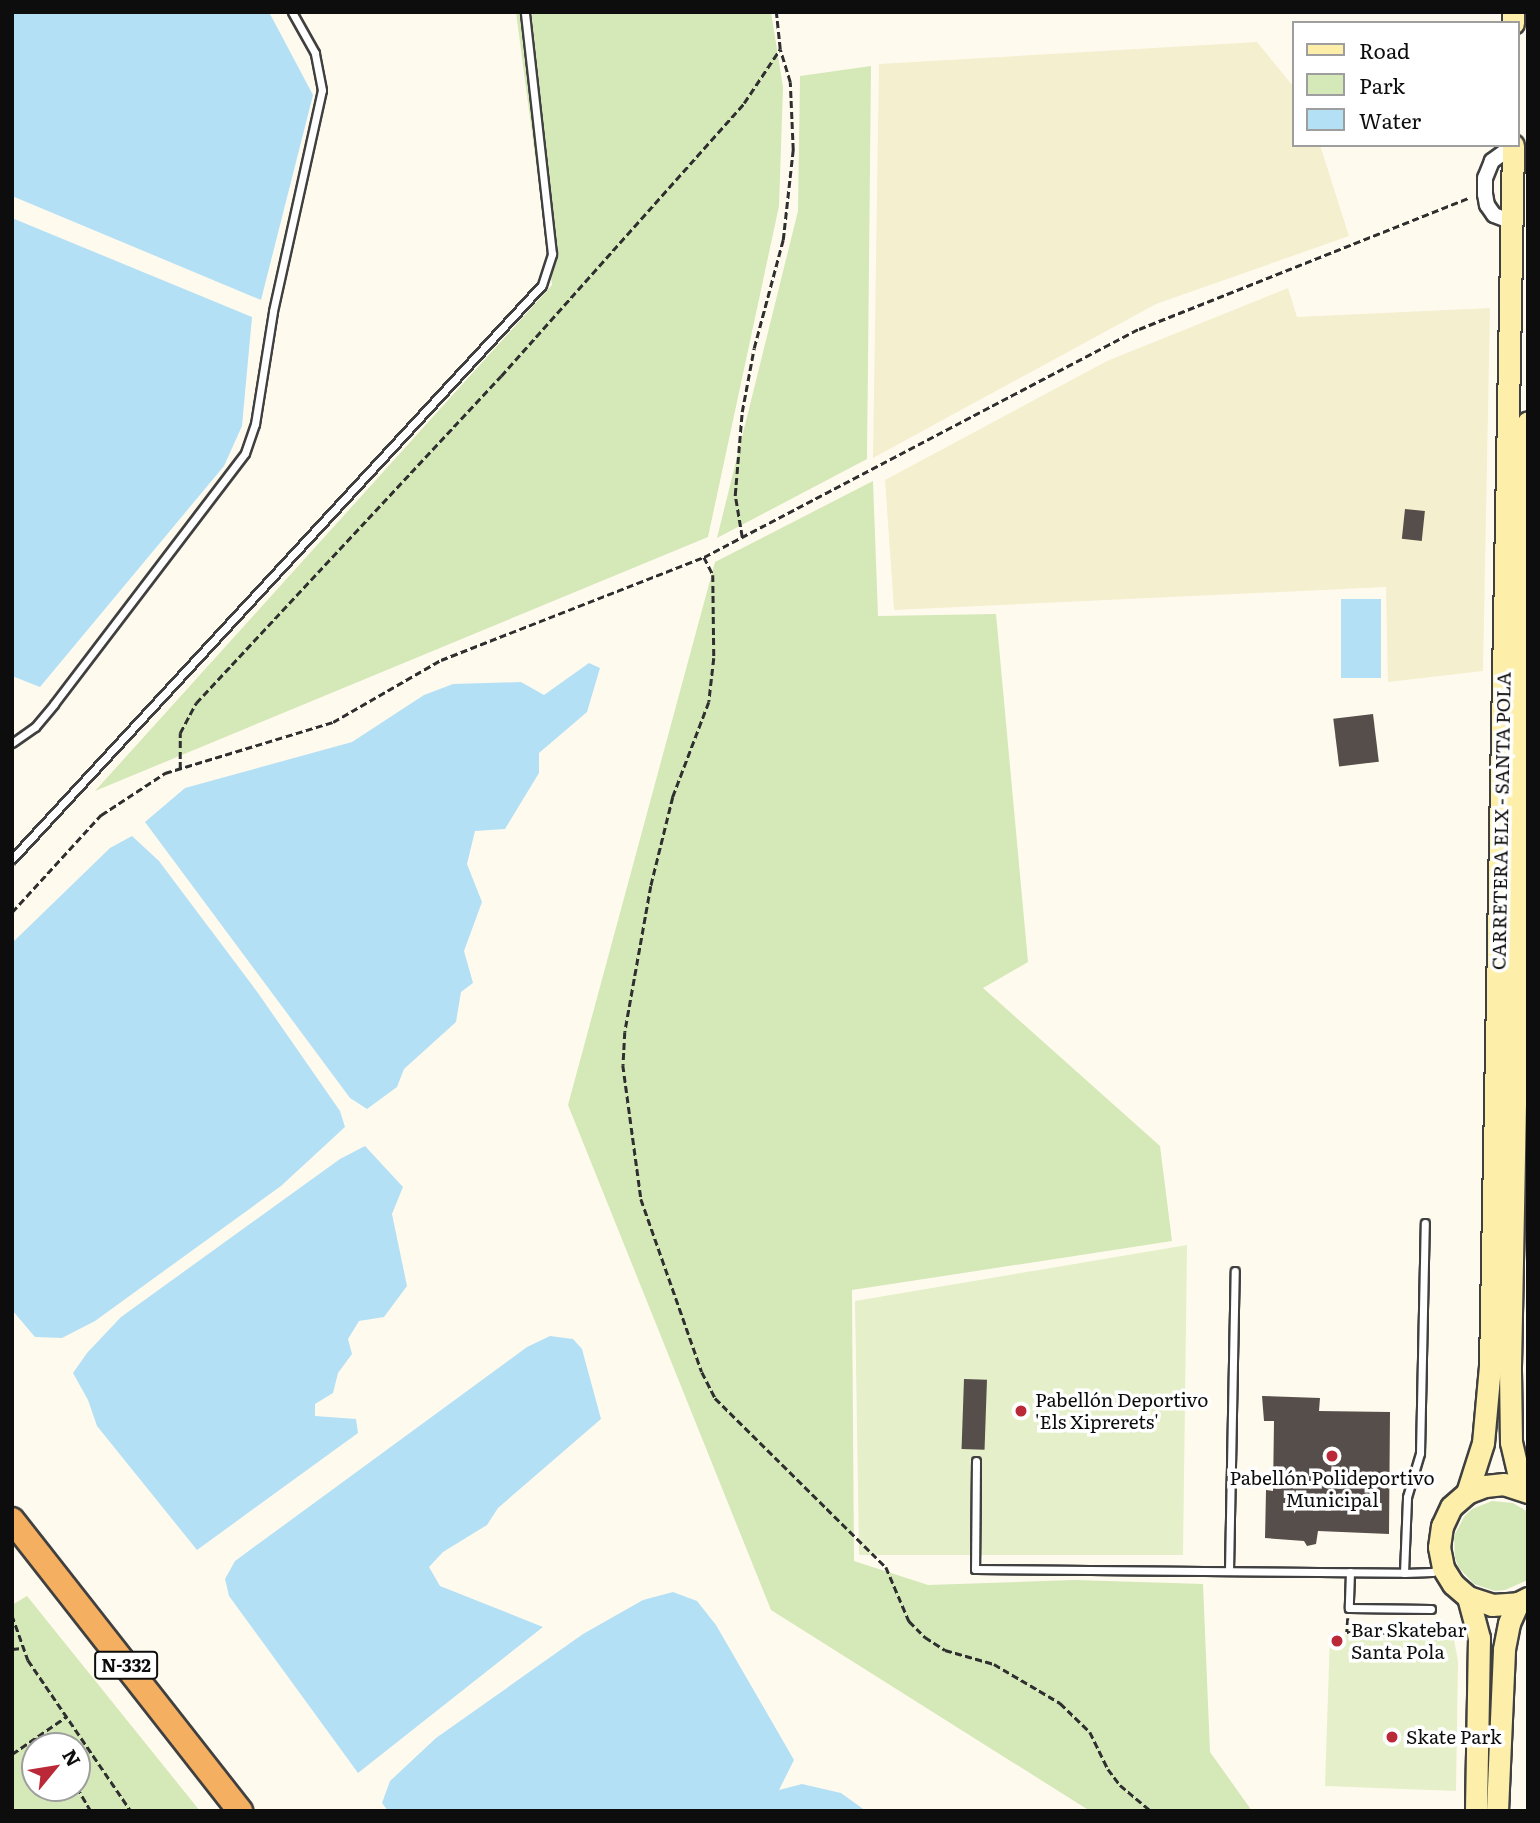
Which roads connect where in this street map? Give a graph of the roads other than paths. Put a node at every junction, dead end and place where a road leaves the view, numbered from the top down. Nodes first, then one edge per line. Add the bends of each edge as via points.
1 (292, 12) edge
2 (525, 12) edge
3 (1508, 149) edge
4 (1512, 222) junction
5 (1528, 422) edge
6 (1526, 594) edge
7 (12, 743) edge
8 (1524, 834) edge
9 (12, 859) edge
10 (1425, 1223) dead end
11 (1235, 1271) dead end
12 (976, 1461) dead end
13 (1525, 1490) edge
14 (1467, 1493) junction
15 (12, 1520) edge
16 (1443, 1568) junction
17 (1229, 1570) junction
18 (1350, 1572) junction
19 (1404, 1573) junction
20 (1468, 1597) junction
21 (1523, 1601) edge
22 (1431, 1609) dead end
23 (240, 1811) edge
24 (1476, 1811) edge
25 (1497, 1811) edge

1 - 7 lane via 315,53 322,90 246,453 54,704
2 - 9 lane via 552,254 542,285
3 - 4 main road, CARRETERA ELX - SANTA POLA
3 - 4 street via 1492,161 1485,194 1494,215
4 - 14 main road, CARRETERA ELX - SANTA POLA via 1490,1366 1483,1443
5 - 6 main road, CARRETERA ELX - SANTA POLA
6 - 8 main road, CARRETERA ELX - SANTA POLA
8 - 13 main road, CARRETERA ELX - SANTA POLA via 1510,1366 1511,1442
10 - 19 lane via 1420,1453 1407,1497
11 - 17 lane
12 - 17 lane via 975,1569
13 - 14 main road via 1504,1484
14 - 16 main road via 1451,1507 1441,1526
15 - 23 highway, N-332
16 - 19 lane via 1432,1573
16 - 20 main road
17 - 18 lane
18 - 19 lane
18 - 22 lane via 1349,1608
20 - 21 main road via 1492,1605
20 - 24 main road via 1479,1638
21 - 25 main road via 1508,1623 1504,1649

